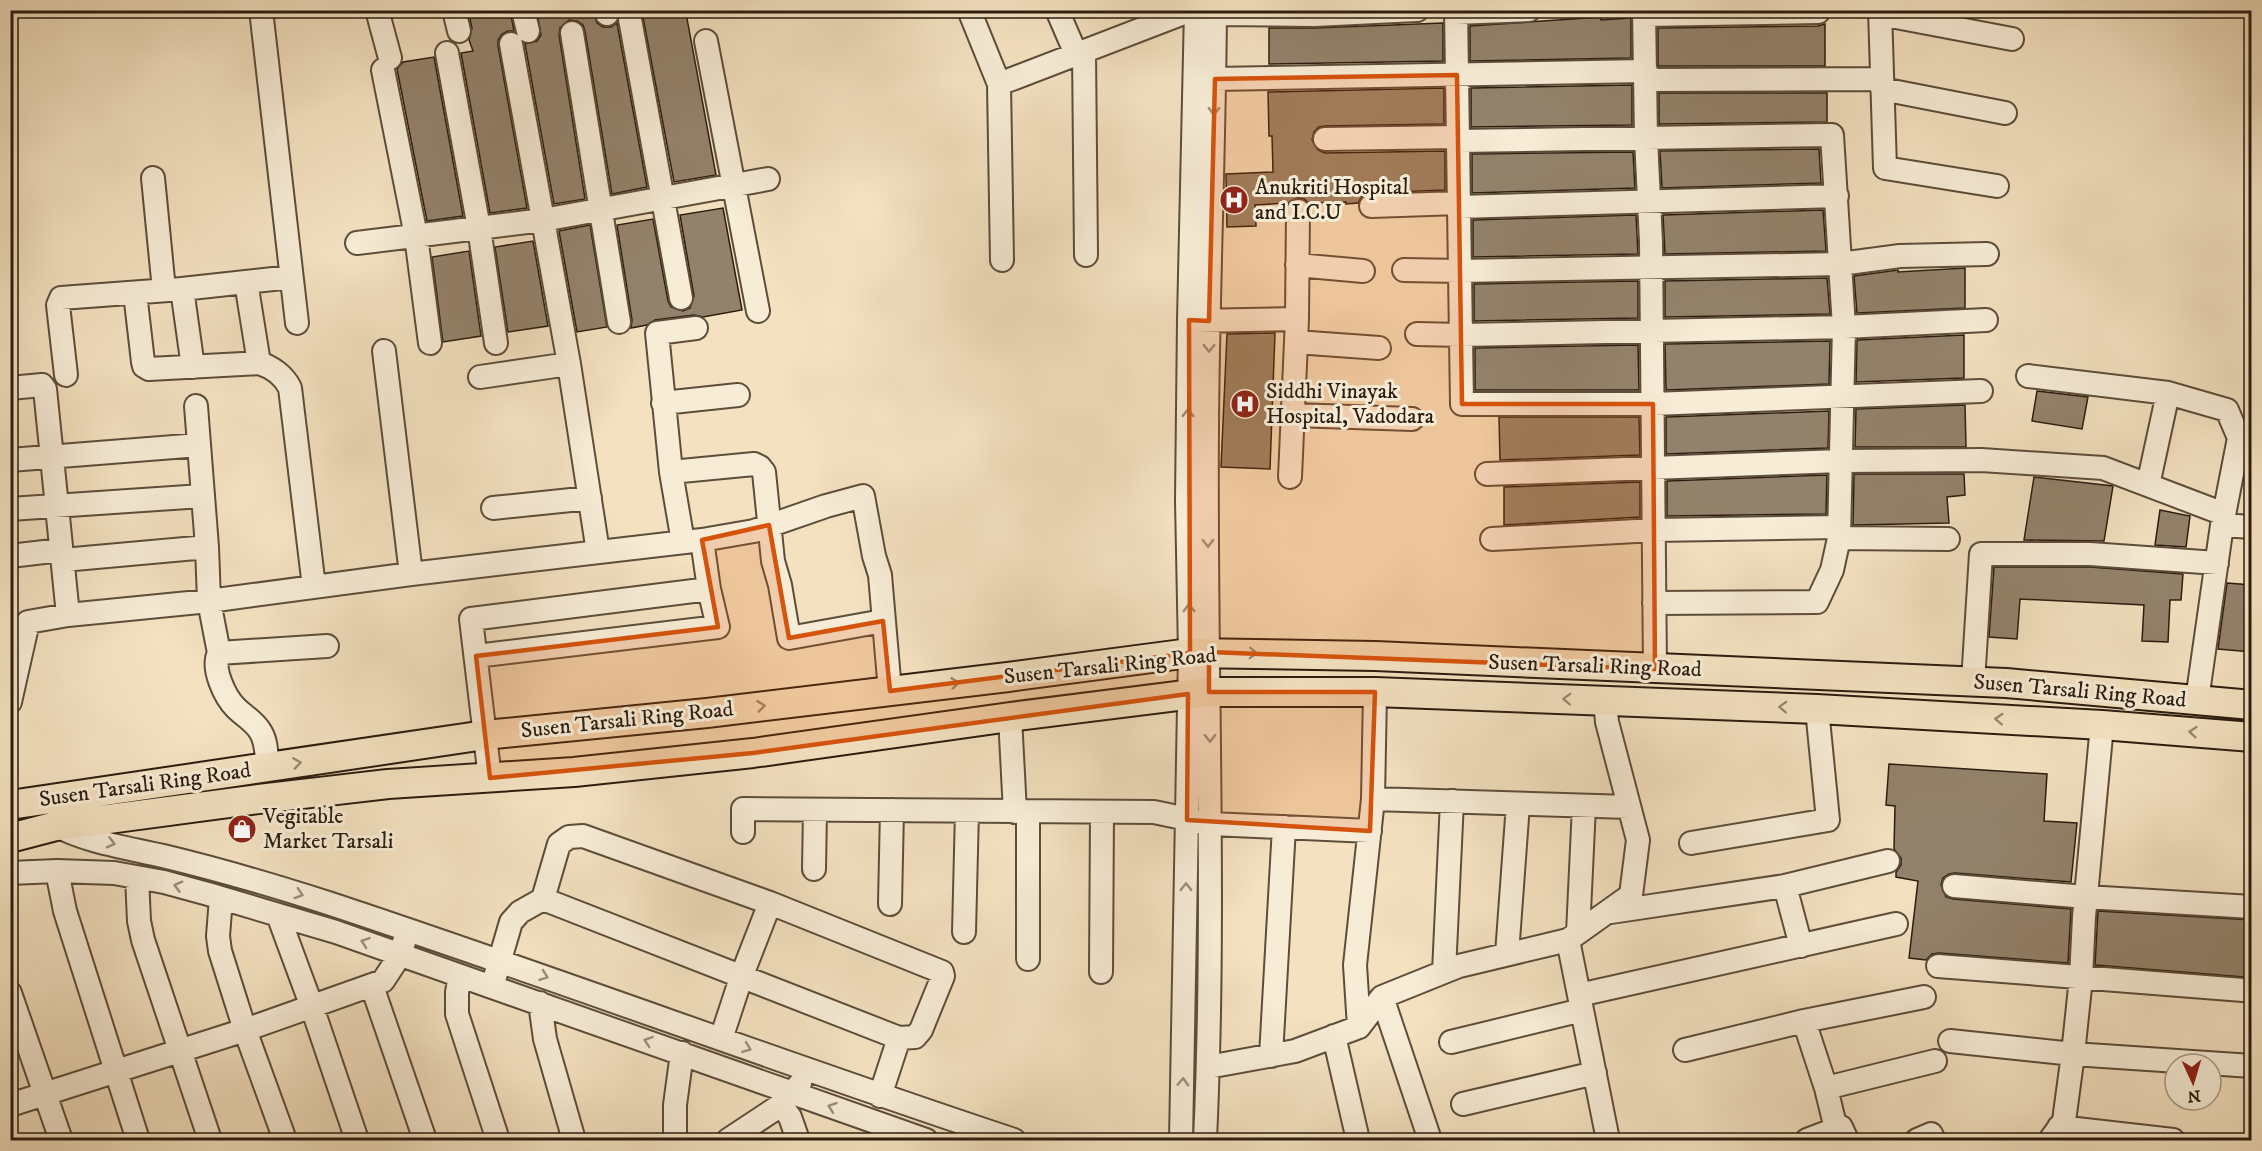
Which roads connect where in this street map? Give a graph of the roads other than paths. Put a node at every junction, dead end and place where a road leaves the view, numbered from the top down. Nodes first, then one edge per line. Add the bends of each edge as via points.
1 (261, 10) edge
2 (377, 10) edge
3 (969, 10) edge
4 (1057, 10) edge
5 (1417, 10) edge
6 (1529, 10) edge
7 (1456, 12) edge
8 (1818, 12) edge
9 (1880, 12) edge
10 (1644, 13) edge
11 (630, 19) dead end
12 (1199, 19) edge
13 (521, 29) edge
14 (572, 33) dead end
15 (2012, 39) dead end
16 (706, 41) dead end
17 (447, 52) dead end
18 (1080, 53) junction
19 (1457, 75) junction
20 (1646, 75) junction
21 (1215, 79) junction
22 (999, 84) junction
23 (1882, 84) junction
24 (2005, 113) dead end
25 (1646, 138) junction
26 (1324, 139) dead end
27 (1458, 139) junction
28 (153, 178) dead end
29 (768, 179) dead end
30 (734, 186) junction
31 (1996, 186) dead end
32 (1837, 196) junction
33 (664, 198) junction
34 (1650, 200) junction
35 (1459, 205) junction
36 (1371, 206) dead end
37 (602, 209) junction
38 (1298, 211) dead end
39 (543, 220) junction
40 (479, 228) junction
41 (416, 236) junction
42 (357, 243) dead end
43 (1086, 255) dead end
44 (1987, 255) dead end
45 (1002, 260) dead end
46 (1840, 264) junction
47 (1297, 265) junction
48 (1652, 268) junction
49 (1404, 270) dead end
50 (1363, 271) dead end
51 (1460, 271) junction
52 (291, 277) junction
53 (246, 282) junction
54 (173, 290) junction
55 (135, 293) junction
56 (681, 298) dead end
57 (758, 311) dead end
58 (1297, 319) junction
59 (1986, 320) dead end
60 (1199, 321) junction
61 (297, 322) dead end
62 (619, 322) dead end
63 (1844, 327) junction
64 (696, 328) dead end
65 (1652, 330) junction
66 (1417, 334) dead end
67 (1461, 335) junction
68 (1296, 342) junction
69 (496, 343) dead end
70 (430, 344) dead end
71 (1379, 348) dead end
72 (384, 351) dead end
73 (259, 363) junction
74 (569, 364) junction
75 (192, 367) junction
76 (66, 375) dead end
77 (2028, 376) dead end
78 (480, 377) dead end
79 (10, 388) edge
80 (1981, 391) dead end
81 (2168, 393) junction
82 (738, 395) dead end
83 (1844, 395) junction
84 (663, 403) junction
85 (1653, 404) junction
86 (196, 406) dead end
87 (1293, 416) junction
88 (1412, 419) dead end
89 (2245, 439) edge
90 (199, 445) junction
91 (51, 458) junction
92 (10, 460) edge
93 (1841, 461) junction
94 (1653, 469) junction
95 (671, 472) junction
96 (1487, 474) dead end
97 (1290, 477) dead end
98 (2148, 485) junction
99 (202, 496) junction
100 (590, 498) junction
101 (56, 505) junction
102 (493, 508) dead end
103 (10, 509) edge
104 (2223, 520) junction
105 (769, 525) junction
106 (2252, 527) edge
107 (1654, 530) junction
108 (1839, 533) junction
109 (1492, 539) dead end
110 (1948, 539) dead end
111 (693, 541) junction
112 (207, 547) junction
113 (598, 552) junction
114 (62, 555) junction
115 (10, 556) edge
116 (2217, 563) junction
117 (411, 574) junction
118 (314, 587) junction
119 (709, 589) junction
120 (209, 601) junction
121 (1654, 603) junction
122 (68, 615) junction
123 (883, 621) junction
124 (19, 623) edge
125 (327, 646) dead end
126 (1200, 652) junction
127 (219, 653) junction
128 (476, 656) junction
129 (1655, 669) junction
130 (1973, 682) junction
131 (890, 691) junction
132 (1375, 692) junction
133 (1199, 693) junction
134 (2197, 700) junction
135 (1605, 701) junction
136 (10, 702) edge
137 (2252, 705) edge
138 (1817, 709) junction
139 (1010, 717) junction
140 (2102, 725) junction
141 (485, 735) junction
142 (2252, 737) edge
143 (268, 767) junction
144 (490, 778) junction
145 (1373, 799) junction
146 (1452, 801) junction
147 (22, 803) edge
148 (1518, 804) junction
149 (1584, 806) junction
150 (1629, 807) junction
151 (815, 810) junction
152 (892, 810) junction
153 (967, 811) junction
154 (1022, 812) junction
155 (1102, 812) junction
156 (1187, 820) junction
157 (1211, 824) junction
158 (56, 826) junction
159 (1284, 827) junction
160 (1370, 831) junction
161 (743, 832) dead end
162 (10, 838) edge
163 (1691, 843) dead end
164 (1888, 861) dead end
165 (814, 869) dead end
166 (57, 871) junction
167 (10, 873) edge
168 (137, 877) junction
169 (1785, 885) junction
170 (1953, 886) dead end
171 (2086, 897) junction
172 (221, 898) junction
173 (543, 898) junction
174 (770, 903) junction
175 (890, 904) dead end
176 (2252, 907) edge
177 (1607, 913) junction
178 (278, 915) junction
179 (1896, 924) dead end
180 (408, 930) junction
181 (964, 932) dead end
182 (1573, 936) junction
183 (1801, 946) junction
184 (1507, 954) junction
185 (400, 955) junction
186 (1028, 959) dead end
187 (501, 960) junction
188 (1938, 966) dead end
189 (1101, 972) dead end
190 (1444, 972) junction
191 (742, 975) junction
192 (460, 976) junction
193 (2081, 978) junction
194 (372, 986) junction
195 (492, 987) junction
196 (2243, 990) dead end
197 (10, 993) edge
198 (1382, 997) junction
199 (1924, 997) dead end
200 (1581, 1002) junction
201 (540, 1003) junction
202 (312, 1007) junction
203 (1804, 1021) junction
204 (1359, 1027) junction
205 (245, 1030) junction
206 (1334, 1036) junction
207 (899, 1038) junction
208 (721, 1039) junction
209 (1950, 1041) dead end
210 (1452, 1042) dead end
211 (179, 1050) junction
212 (1685, 1050) dead end
213 (682, 1053) junction
214 (2073, 1054) junction
215 (1270, 1056) junction
216 (1935, 1061) dead end
217 (2252, 1066) edge
218 (1208, 1067) junction
219 (115, 1071) junction
220 (810, 1071) junction
221 (1595, 1073) junction
222 (1826, 1088) junction
223 (45, 1094) junction
224 (880, 1096) junction
225 (787, 1099) junction
226 (1463, 1104) dead end
227 (10, 1105) edge
228 (875, 1131) edge
229 (2055, 1134) edge
230 (1842, 1135) edge
231 (2114, 1137) edge
232 (61, 1140) edge
233 (138, 1140) edge
234 (210, 1140) edge
235 (285, 1140) edge
236 (357, 1140) edge
237 (424, 1140) edge
238 (498, 1140) edge
239 (574, 1140) edge
240 (675, 1140) edge
241 (729, 1140) edge
242 (798, 1140) edge
243 (926, 1140) edge
244 (1014, 1140) edge
245 (1182, 1140) edge
246 (1204, 1140) edge
247 (1358, 1140) edge
248 (1430, 1140) edge
249 (1608, 1140) edge
250 (1807, 1140) edge
251 (1917, 1140) edge
252 (1934, 1140) edge
253 (2173, 1140) edge

1 - 52 street
2 - 41 street
3 - 22 street
4 - 18 street
5 - 12 street
6 - 7 street
7 - 19 street
8 - 10 street
9 - 15 street
9 - 23 street
10 - 20 street
11 - 33 street
12 - 18 street
12 - 21 street
12 - 60 street
13 - 39 street
14 - 37 street
16 - 30 street
17 - 40 street
18 - 22 street
18 - 43 street
19 - 20 street
19 - 21 street
19 - 27 street
20 - 23 street
20 - 25 street
21 -> 60 street
22 - 45 street
23 - 24 street
23 - 31 street via 1885,168
25 - 27 street
25 - 32 street via 1832,135
25 - 34 street
26 - 27 street
27 - 35 street
28 - 54 street
29 - 30 street
30 - 33 street
30 - 57 street
32 - 34 street
32 - 46 street
33 - 37 street
33 - 56 street
34 - 35 street
34 - 48 street
35 - 36 street
35 - 51 street
37 - 39 street
37 - 62 street
38 - 47 street
39 - 40 street
39 - 74 street
40 - 41 street
40 - 69 street
41 - 42 street
41 - 70 street
44 - 46 street via 1900,256
46 - 48 street
46 - 63 street
47 - 50 street
47 - 58 street
48 - 51 street
48 - 65 street
49 - 51 street
51 - 67 street
52 - 53 street
52 - 61 street
53 - 54 street
53 - 73 street
54 - 55 street
54 - 75 street
55 - 75 street via 144,366
55 - 76 street via 67,297 58,301
58 - 60 street
58 - 68 street
59 - 63 street
60 - 126 street via 1187,500
63 - 65 street
63 - 83 street
64 - 84 street via 657,333
65 - 67 street
65 - 85 street
66 - 67 street
67 - 85 street via 1462,404
68 - 71 street
68 - 87 street
72 - 117 street
73 - 75 street
73 - 118 street via 281,375 290,388
74 - 78 street
74 - 100 street
77 - 81 street
79 - 91 street via 44,386
80 - 83 street
81 - 89 street via 2227,410
81 - 98 street
82 - 84 street
83 - 85 street
83 - 93 street
84 - 95 street
85 - 94 street
86 - 90 street
87 - 88 street
87 - 97 street
89 - 104 street
90 - 91 street
90 - 99 street
91 - 92 street
91 - 101 street
93 - 94 street
93 - 98 street via 1981,460 2103,468
93 - 108 street
94 - 96 street
94 - 107 street
95 - 105 street via 754,464 760,467 764,472
95 - 111 street
98 - 104 street
99 - 101 street
99 - 112 street
100 - 102 street
100 - 113 street
101 - 103 street
101 - 114 street
104 - 106 street
104 - 116 street
105 - 111 street
105 - 123 street via 789,638
105 - 123 street via 863,496 880,574
107 - 108 street
107 - 109 street
107 - 121 street
108 - 110 street
108 - 121 street via 1832,570 1817,602
111 - 113 street
111 - 119 street
112 - 114 street
112 - 120 street
113 - 117 street
114 - 115 street
114 - 122 street
116 - 130 street via 2090,554 1981,554
116 - 134 street
117 - 118 street
118 - 120 street
119 - 128 street via 471,619
119 - 128 street via 718,627
120 - 122 street
120 - 127 street
121 - 129 street
122 - 124 street
123 - 131 street
124 - 136 street
125 - 127 street
126 -> 129 main road, Susen Tarsali Ring Road
131 -> 126 main road, Susen Tarsali Ring Road
126 - 133 street
127 - 143 street via 216,669 220,681 235,707 261,732
128 - 141 street
129 - 130 main road, Susen Tarsali Ring Road
130 - 134 main road, Susen Tarsali Ring Road
141 -> 131 main road, Susen Tarsali Ring Road
132 - 133 main road, Susen Tarsali Ring Road
135 -> 132 main road, Susen Tarsali Ring Road
132 - 145 street
133 - 139 main road, Susen Tarsali Ring Road
133 - 156 street
133 -> 157 street
134 - 137 main road, Susen Tarsali Ring Road
138 -> 135 main road, Susen Tarsali Ring Road
135 - 150 street
140 -> 138 main road, Susen Tarsali Ring Road
138 - 163 street via 1828,820
139 - 144 main road, Susen Tarsali Ring Road via 753,753
139 - 154 street
142 -> 140 main road, Susen Tarsali Ring Road
140 - 171 street
143 -> 141 main road, Susen Tarsali Ring Road
141 - 144 street
143 - 147 main road, Susen Tarsali Ring Road
144 - 158 main road, Susen Tarsali Ring Road via 365,787
145 - 146 street
145 - 160 street
146 - 148 street
146 - 190 street
147 - 158 street
148 - 149 street
148 - 184 street
149 - 150 street
149 - 182 street
150 - 177 street via 1638,840 1631,895
151 - 152 street
151 - 161 street via 743,810
151 - 165 street
152 - 153 street
152 - 175 street
153 - 154 street
153 - 181 street
154 - 155 street
154 - 186 street
155 - 156 street via 1154,812
155 - 189 street
156 - 157 street
245 -> 156 street
157 - 159 street
157 - 218 street
158 - 162 main road, Susen Tarsali Ring Road
158 -> 180 street via 72,834 289,890
159 - 160 street
159 - 215 street
160 - 204 street via 1355,965
164 - 169 street
166 - 167 street
166 - 168 street
166 - 219 street via 65,911
172 -> 168 street
168 - 211 street via 143,940
169 - 177 street
169 - 183 street
170 - 171 street
171 - 176 street
171 - 193 street
172 - 178 street
172 - 205 street via 220,951
173 - 174 street via 559,844 569,837 583,836
173 - 187 street via 511,922
173 - 191 street
174 - 191 street
174 - 207 street via 942,972 936,998 921,1030 915,1036
177 - 182 street
185 -> 178 street
178 - 202 street
179 - 183 street
180 - 185 street
180 - 187 street
182 - 184 street
182 - 200 street
183 - 200 street
184 - 190 street
185 - 192 street
185 - 194 street via 389,975
187 - 195 street
187 -> 208 street
188 - 193 street
190 - 198 street
191 - 207 street
191 - 208 street
192 - 195 street
192 - 238 street via 456,992 458,1014
193 - 196 street
193 - 214 street
194 - 202 street
194 - 237 street
195 - 201 street
197 - 223 street
198 - 204 street
198 - 248 street
199 - 203 street
200 - 210 street
200 - 221 street
213 -> 201 street
201 - 239 street via 545,1039
202 - 205 street
202 - 236 street
203 - 212 street
203 - 222 street
204 - 206 street
205 - 211 street
205 - 235 street
206 - 215 street via 1295,1052
206 - 247 street
207 - 224 street
208 -> 220 street
209 - 214 street
211 - 219 street
211 - 234 street
213 - 225 street
213 - 240 street
214 - 217 street
214 - 229 street via 2064,1120
215 - 218 street
216 - 222 street
218 - 246 street
219 - 223 street
219 - 233 street
220 - 224 street
220 - 225 street
221 - 226 street
221 - 249 street
222 - 230 street
223 - 227 street
223 - 232 street
224 - 244 street
228 -> 225 street
225 - 241 street
225 - 242 street
228 - 243 street
229 - 231 street
230 - 250 street
231 - 253 street
251 - 252 street via 1931,1134

